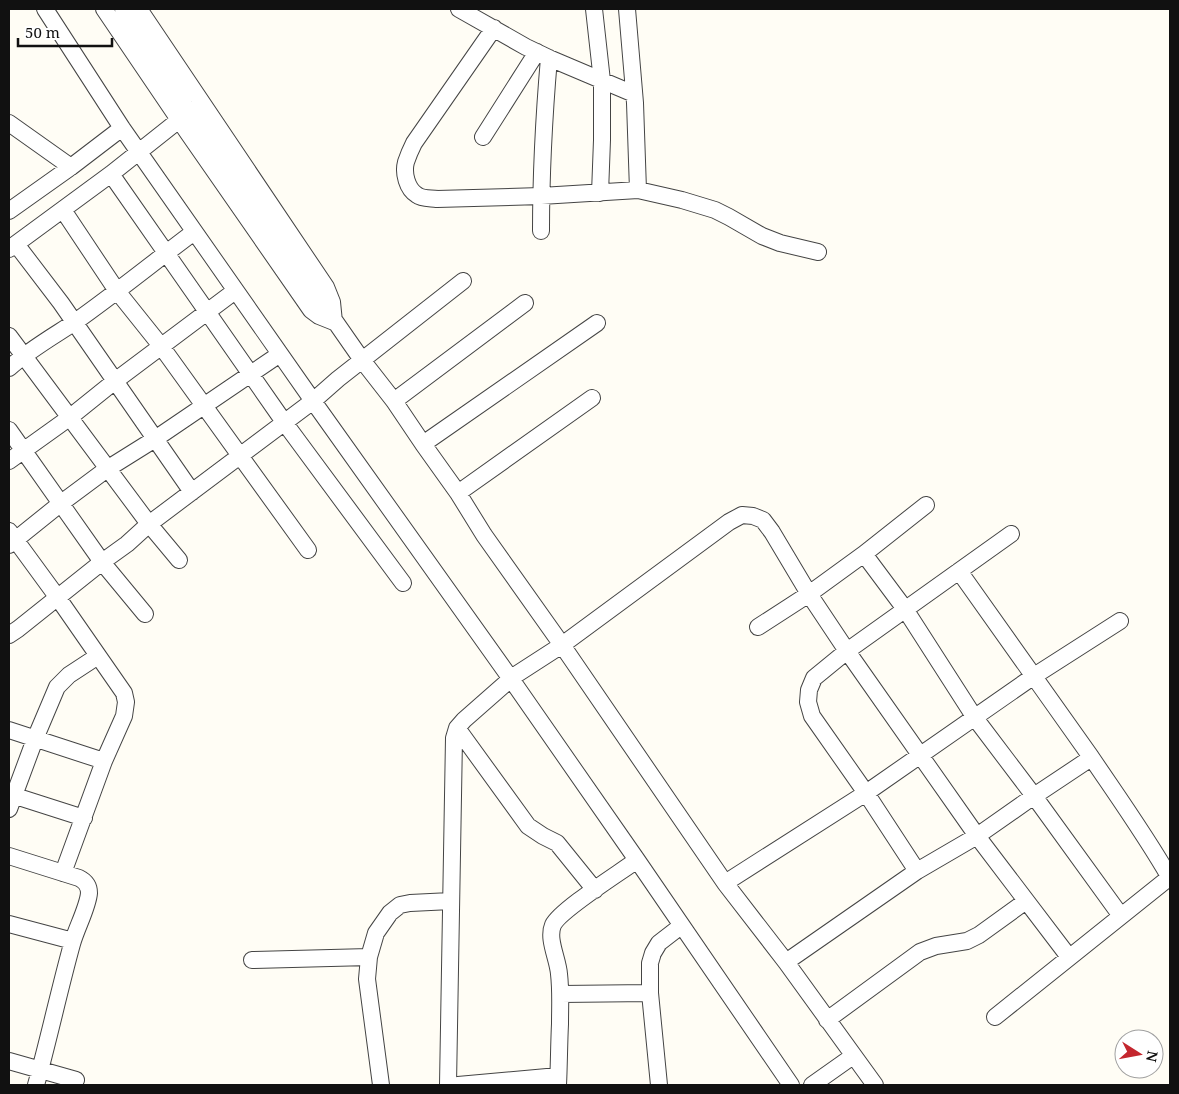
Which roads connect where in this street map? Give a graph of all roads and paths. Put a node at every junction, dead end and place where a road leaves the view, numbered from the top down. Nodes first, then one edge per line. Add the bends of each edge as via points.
1 (45, 9) edge
2 (104, 9) edge
3 (124, 9) edge
4 (139, 9) edge
5 (459, 9) edge
6 (594, 9) edge
7 (627, 9) edge
8 (494, 28) junction
9 (543, 55) junction
10 (602, 80) junction
11 (634, 94) junction
12 (179, 120) junction
13 (9, 123) edge
14 (122, 128) junction
15 (483, 137) dead end
16 (142, 150) junction
17 (71, 167) junction
18 (111, 174) junction
19 (638, 190) junction
20 (600, 193) junction
21 (541, 196) junction
22 (63, 210) junction
23 (9, 211) edge
24 (541, 231) dead end
25 (194, 232) junction
26 (12, 246) edge
27 (818, 252) dead end
28 (166, 253) junction
29 (463, 280) dead end
30 (117, 291) junction
31 (236, 291) junction
32 (526, 303) dead end
33 (207, 312) junction
34 (74, 322) junction
35 (334, 322) junction
36 (597, 323) dead end
37 (9, 336) edge
38 (161, 346) junction
39 (280, 354) junction
40 (23, 356) junction
41 (362, 360) junction
42 (9, 368) edge
43 (250, 374) junction
44 (115, 381) junction
45 (592, 398) dead end
46 (315, 399) junction
47 (394, 401) junction
48 (204, 406) junction
49 (69, 418) junction
50 (284, 422) junction
51 (9, 430) edge
52 (155, 439) junction
53 (423, 444) junction
54 (23, 450) junction
55 (240, 456) junction
56 (9, 461) edge
57 (107, 469) junction
58 (192, 492) junction
59 (458, 493) junction
60 (60, 504) junction
61 (926, 505) dead end
62 (149, 524) junction
63 (1011, 534) dead end
64 (11, 539) edge
65 (308, 550) dead end
66 (864, 554) junction
67 (179, 560) dead end
68 (102, 562) junction
69 (959, 571) junction
70 (403, 583) dead end
71 (809, 594) junction
72 (58, 598) junction
73 (905, 609) junction
74 (144, 614) dead end
75 (1120, 622) dead end
76 (12, 627) edge
77 (758, 627) dead end
78 (562, 645) junction
79 (847, 651) junction
80 (98, 656) junction
81 (1034, 676) junction
82 (513, 677) junction
83 (975, 718) junction
84 (457, 728) junction
85 (9, 730) edge
86 (35, 739) junction
87 (921, 756) junction
88 (1091, 758) junction
89 (104, 761) junction
90 (866, 793) junction
91 (1034, 796) junction
92 (10, 799) edge
93 (84, 818) junction
94 (977, 836) junction
95 (9, 856) edge
96 (637, 860) junction
97 (917, 871) junction
98 (63, 873) junction
99 (1170, 878) edge
100 (725, 884) junction
101 (595, 890) junction
102 (451, 901) junction
103 (1026, 901) junction
104 (1121, 916) junction
105 (9, 924) edge
106 (681, 926) junction
107 (73, 942) junction
108 (369, 957) junction
109 (1068, 957) junction
110 (252, 960) dead end
111 (786, 962) junction
112 (650, 993) junction
113 (560, 994) junction
114 (995, 1016) dead end
115 (827, 1020) junction
116 (853, 1056) junction
117 (9, 1061) edge
118 (38, 1078) edge
119 (76, 1080) dead end
120 (558, 1081) edge
121 (381, 1085) edge
122 (448, 1085) edge
123 (458, 1085) edge
124 (659, 1085) edge
125 (791, 1085) edge
126 (812, 1085) edge
127 (875, 1085) edge

1 - 14 street
2 - 12 street
3 - 35 street via 185,106
4 - 35 street via 326,286
5 - 8 street
6 - 10 street
7 - 11 street
8 - 9 street
8 - 21 street via 414,143 405,173 409,186 417,195 426,198
9 - 10 street
9 - 15 street
9 - 21 street
10 - 11 street
10 - 20 street
11 - 19 street
12 - 16 street
12 - 35 street via 311,310
13 - 17 street
14 - 16 street
14 - 17 street
16 - 18 street
16 - 25 street
17 - 23 street
18 - 22 street
18 - 28 street
19 - 20 street
19 - 27 street via 715,210 762,236
20 - 21 street
21 - 24 street
22 - 26 street
22 - 30 street
25 - 28 street
25 - 31 street
26 - 34 street
28 - 30 street
28 - 33 street
29 - 41 street
30 - 34 street
30 - 38 street
31 - 33 street
31 - 39 street
32 - 47 street
33 - 38 street
33 - 43 street
34 - 40 street
34 - 44 street
35 - 41 street
36 - 53 street
37 - 40 street
38 - 44 street
38 - 48 street
39 - 43 street
39 - 46 street
40 - 42 street
40 - 49 street
41 - 46 street
41 - 47 street
43 - 48 street
43 - 50 street
44 - 49 street
44 - 52 street
45 - 59 street
46 - 50 street
46 - 82 street
47 - 53 street
48 - 52 street
48 - 55 street
49 - 54 street
49 - 57 street
50 - 55 street
50 - 70 street
51 - 54 street
52 - 57 street
52 - 58 street
53 - 59 street
54 - 56 street
54 - 60 street
55 - 58 street
55 - 65 street
57 - 60 street
57 - 62 street
58 - 62 street
59 - 78 street
60 - 64 street
60 - 68 street
61 - 66 street
62 - 67 street
62 - 68 street
63 - 69 street
64 - 72 street
66 - 71 street
66 - 73 street
68 - 72 street
68 - 74 street
69 - 73 street
69 - 81 street
71 - 77 street
71 - 78 street via 763,520 742,515
71 - 79 street
72 - 76 street
72 - 80 street
73 - 79 street
73 - 83 street
75 - 81 street
78 - 82 street
78 - 100 street
79 - 87 street
79 - 90 street via 814,678 808,702 812,716
80 - 86 street via 57,687
80 - 89 street via 124,693 126,702 124,716
81 - 83 street
81 - 88 street
82 - 84 street
82 - 96 street
83 - 87 street
83 - 91 street
84 - 101 street via 528,826 557,843
84 - 102 street via 454,738
85 - 86 street
86 - 89 street
86 - 92 street
87 - 90 street
87 - 94 street
88 - 91 street
88 - 99 street via 1143,832
89 - 93 street
90 - 97 street
90 - 100 street
91 - 94 street
91 - 104 street
92 - 93 street
93 - 98 street
94 - 97 street
94 - 103 street
95 - 98 street
96 - 101 street
96 - 106 street
97 - 111 street
98 - 107 street via 85,881 88,886 89,893
99 - 104 street
100 - 111 street
101 - 113 street via 561,915 553,925 552,947 558,962
102 - 108 street via 400,905 376,933
102 - 122 street
103 - 109 street
103 - 115 street via 967,941 920,952
104 - 109 street
105 - 107 street
106 - 112 street via 659,943 653,953
106 - 125 street
107 - 118 street
108 - 110 street
108 - 121 street via 367,979
109 - 114 street
111 - 115 street
112 - 113 street
112 - 124 street
113 - 120 street
115 - 116 street
116 - 126 street
116 - 127 street
117 - 118 street
118 - 119 street
120 - 123 street

